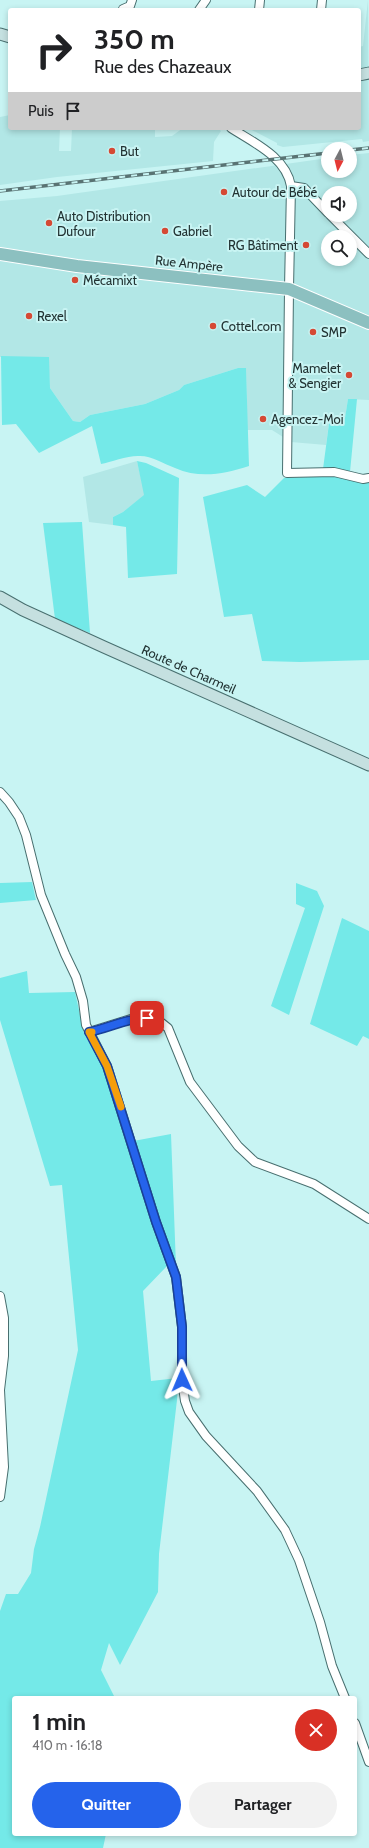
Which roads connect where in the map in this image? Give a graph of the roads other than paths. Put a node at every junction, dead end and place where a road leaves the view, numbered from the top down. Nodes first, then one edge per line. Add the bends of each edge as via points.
1 (132, 0) edge
2 (125, 8) edge
3 (234, 130) edge
4 (291, 186) junction
5 (321, 206) edge
6 (337, 222) edge
7 (0, 254) edge
8 (369, 254) edge
9 (288, 288) junction
10 (369, 323) edge
11 (369, 478) edge
12 (0, 597) edge
13 (369, 765) edge
14 (0, 792) edge
15 (89, 1032) junction
16 (369, 1219) edge
17 (0, 1296) edge
18 (2, 1357) edge
19 (0, 1390) edge
20 (0, 1497) edge
21 (344, 1696) edge
22 (357, 1729) edge
23 (369, 1762) edge

1 - 2 street via 130,6
3 - 4 street via 277,159 289,175
4 - 5 street via 304,188
4 - 9 street
6 - 8 street
7 - 9 main road, Rue Ampère via 78,266
9 - 10 main road, Rue Ampère
9 - 11 street via 288,473 334,472
12 - 13 main road, Route de Charmeil via 104,647
14 - 15 street via 19,817 41,895 76,977
15 - 16 street via 134,1018 158,1020 168,1028 190,1082 238,1146 256,1162 314,1184
15 - 21 street via 107,1066 176,1277 182,1327 182,1380 189,1412 206,1436 257,1491 285,1530 299,1560 332,1666
17 - 18 street via 4,1318
18 - 19 street
19 - 20 street via 4,1466
22 - 23 street

